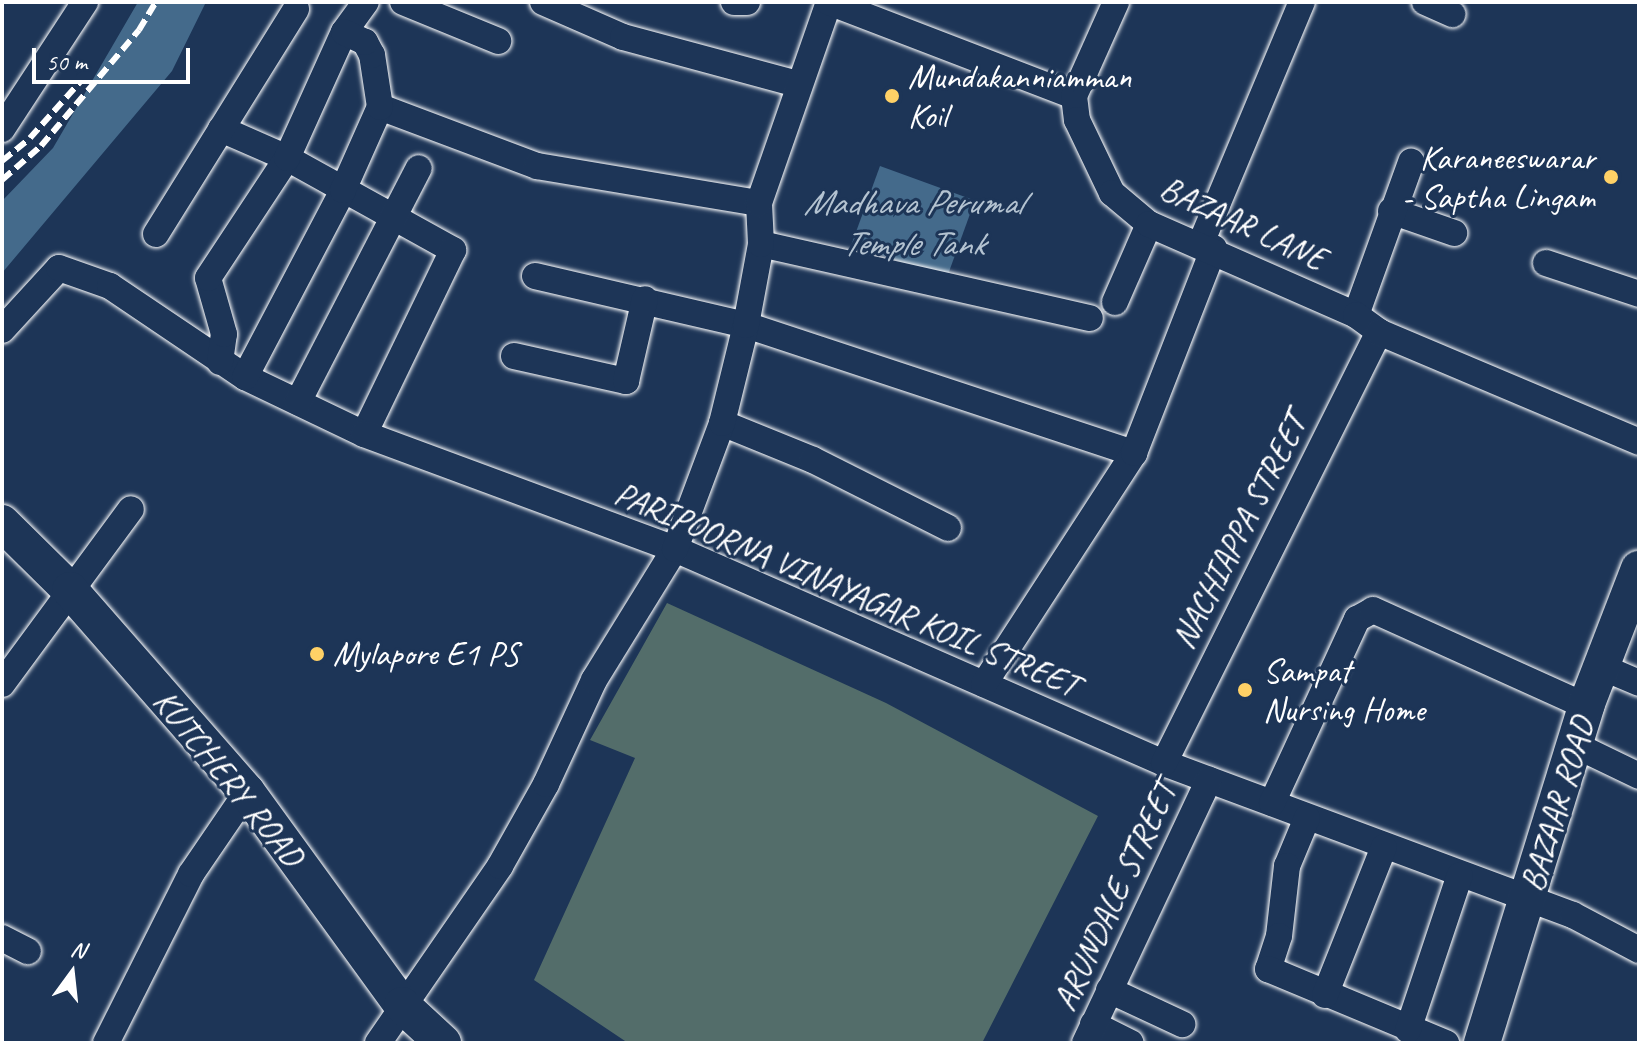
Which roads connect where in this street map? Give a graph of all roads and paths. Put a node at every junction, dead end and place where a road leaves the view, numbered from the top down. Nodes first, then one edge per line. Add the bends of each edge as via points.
1 (85, 2) edge
2 (366, 2) edge
3 (403, 2) edge
4 (543, 2) edge
5 (734, 2) edge
6 (747, 2) edge
7 (829, 2) edge
8 (1116, 2) edge
9 (1302, 2) edge
10 (1425, 2) edge
11 (296, 9) dead end
12 (1452, 14) dead end
13 (344, 32) junction
14 (498, 41) dead end
15 (797, 84) junction
16 (1074, 96) junction
17 (380, 107) junction
18 (2, 129) edge
19 (221, 129) junction
20 (287, 158) junction
21 (1411, 162) dead end
22 (419, 168) dead end
23 (343, 190) junction
24 (759, 203) junction
25 (1391, 211) junction
26 (394, 217) junction
27 (1149, 224) junction
28 (1454, 233) dead end
29 (156, 234) dead end
30 (761, 244) junction
31 (1207, 246) junction
32 (1546, 263) dead end
33 (535, 276) dead end
34 (1639, 294) edge
35 (645, 299) junction
36 (1115, 302) dead end
37 (1356, 315) junction
38 (1090, 318) dead end
39 (746, 325) junction
40 (2, 330) edge
41 (1379, 332) junction
42 (514, 356) dead end
43 (220, 362) junction
44 (245, 377) junction
45 (298, 402) junction
46 (722, 423) junction
47 (364, 434) junction
48 (1639, 442) edge
49 (1134, 453) junction
50 (131, 509) dead end
51 (2, 523) edge
52 (948, 528) dead end
53 (675, 549) junction
54 (1639, 569) edge
55 (70, 590) junction
56 (1604, 668) junction
57 (1639, 683) edge
58 (2, 684) edge
59 (984, 684) junction
60 (1586, 706) junction
61 (1575, 745) junction
62 (1164, 763) junction
63 (1639, 776) edge
64 (1209, 780) junction
65 (247, 792) junction
66 (1272, 803) junction
67 (1307, 818) junction
68 (1384, 847) junction
69 (1460, 875) junction
70 (1528, 898) junction
71 (2, 938) edge
72 (1639, 950) edge
73 (28, 951) dead end
74 (1109, 990) junction
75 (1325, 995) junction
76 (402, 1005) junction
77 (1182, 1024) dead end
78 (1408, 1030) junction
79 (1089, 1034) edge
80 (106, 1043) edge
81 (378, 1043) edge
82 (443, 1043) edge
83 (1131, 1043) edge
84 (1446, 1043) edge
85 (1482, 1043) edge

1 - 18 street
2 - 13 street
3 - 14 street
4 - 15 street via 623,37
5 - 6 street
7 - 15 street
7 - 16 street
8 - 16 street
9 - 31 street
10 - 12 street
11 - 19 street
13 - 17 street via 365,42 372,55
13 - 20 street
15 - 24 street
16 - 27 street, BAZAAR LANE via 1077,120 1112,193
17 - 23 street
17 - 24 street via 537,166
19 - 20 street
19 - 29 street
20 - 23 street
20 - 43 street via 208,278 224,334
21 - 25 street
22 - 26 street
23 - 26 street
23 - 44 street
24 - 30 street
25 - 28 street
25 - 37 street
26 - 45 street
26 - 47 street via 453,250
27 - 31 street, BAZAAR LANE
27 - 36 street
30 - 38 street
30 - 39 street
31 - 37 street, BAZAAR LANE
31 - 49 street
32 - 34 street
33 - 35 street
35 - 39 street
35 - 42 street via 626,381
37 - 41 street, BAZAAR LANE
39 - 46 street
39 - 49 street
40 - 43 street, PARIPOORNA VINAYAGAR KOIL STREET via 59,268 110,286
41 - 48 street, BAZAAR LANE
41 - 62 street, NACHIAPPA STREET
43 - 44 street, PARIPOORNA VINAYAGAR KOIL STREET
44 - 45 street, PARIPOORNA VINAYAGAR KOIL STREET
45 - 47 street, PARIPOORNA VINAYAGAR KOIL STREET
46 - 52 street via 813,460
46 - 53 street
47 - 53 street, PARIPOORNA VINAYAGAR KOIL STREET
49 - 59 street
50 - 55 street
51 - 55 main road, KUTCHERY ROAD
53 - 59 street, PARIPOORNA VINAYAGAR KOIL STREET
53 - 76 street via 594,680 546,784 500,866
54 - 56 main road, BAZAAR ROAD
55 - 58 street
55 - 65 main road, KUTCHERY ROAD
56 - 57 street
56 - 60 main road, BAZAAR ROAD
59 - 62 street, PARIPOORNA VINAYAGAR KOIL STREET
60 - 61 main road, BAZAAR ROAD
60 - 66 street via 1373,610 1357,619
61 - 63 street
61 - 70 main road, BAZAAR ROAD
62 - 64 street, PARIPOORNA VINAYAGAR KOIL STREET
64 - 66 street, PARIPOORNA VINAYAGAR KOIL STREET
64 - 74 street, ARUNDALE STREET
65 - 76 main road, KUTCHERY ROAD
65 - 80 street via 191,874
66 - 67 street, PARIPOORNA VINAYAGAR KOIL STREET
67 - 68 street, PARIPOORNA VINAYAGAR KOIL STREET
67 - 75 street via 1287,866 1279,936 1268,969
68 - 69 street, PARIPOORNA VINAYAGAR KOIL STREET
68 - 75 street
69 - 70 street, PARIPOORNA VINAYAGAR KOIL STREET
69 - 78 street
70 - 72 street, PARIPOORNA VINAYAGAR KOIL STREET
70 - 85 main road, BAZAAR ROAD
71 - 73 street
74 - 77 street
74 - 79 street, ARUNDALE STREET
75 - 78 street
76 - 81 street
76 - 82 main road, KUTCHERY ROAD
78 - 84 street
79 - 83 street

